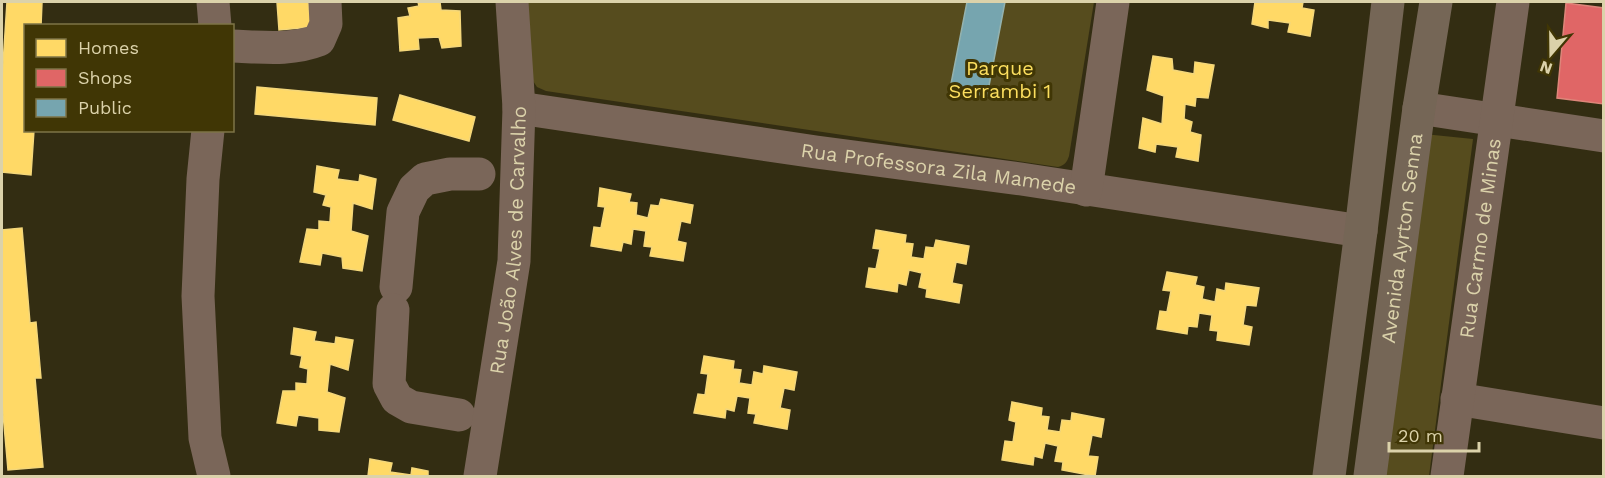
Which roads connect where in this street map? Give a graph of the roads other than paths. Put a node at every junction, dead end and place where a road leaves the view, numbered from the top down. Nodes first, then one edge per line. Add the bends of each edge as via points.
1 (213, 2) edge
2 (325, 2) edge
3 (512, 2) edge
4 (1113, 2) edge
5 (1388, 2) edge
6 (1436, 2) edge
7 (1513, 2) edge
8 (215, 24) edge
9 (234, 46) edge
10 (519, 108) junction
11 (1419, 108) junction
12 (1497, 119) junction
13 (208, 132) edge
14 (1604, 136) edge
15 (479, 174) dead end
16 (1086, 190) junction
17 (1361, 231) junction
18 (1456, 399) junction
19 (459, 415) dead end
20 (1604, 423) edge
21 (214, 477) edge
22 (480, 477) edge
23 (1329, 477) edge
24 (1370, 477) edge
25 (1447, 477) edge

1 - 8 street
2 - 9 street via 326,24 319,40 288,48
3 - 10 street, Rua João Alves de Carvalho
4 - 16 street
5 - 17 main road, Avenida Ayrton Senna
6 - 11 main road, Avenida Ayrton Senna
7 - 12 street, Rua Carmo de Minas
10 - 16 street, Rua Professora Zila Mamede
10 - 22 street, Rua João Alves de Carvalho via 514,261
11 - 12 street
11 - 24 main road, Avenida Ayrton Senna
12 - 14 street
12 - 18 street, Rua Carmo de Minas
13 - 21 street via 198,296 205,438
15 - 19 street via 425,179 414,189 403,212 394,298 389,384 398,399 411,407
16 - 17 street, Rua Professora Zila Mamede
17 - 23 main road, Avenida Ayrton Senna
18 - 20 street
18 - 25 street, Rua Carmo de Minas

